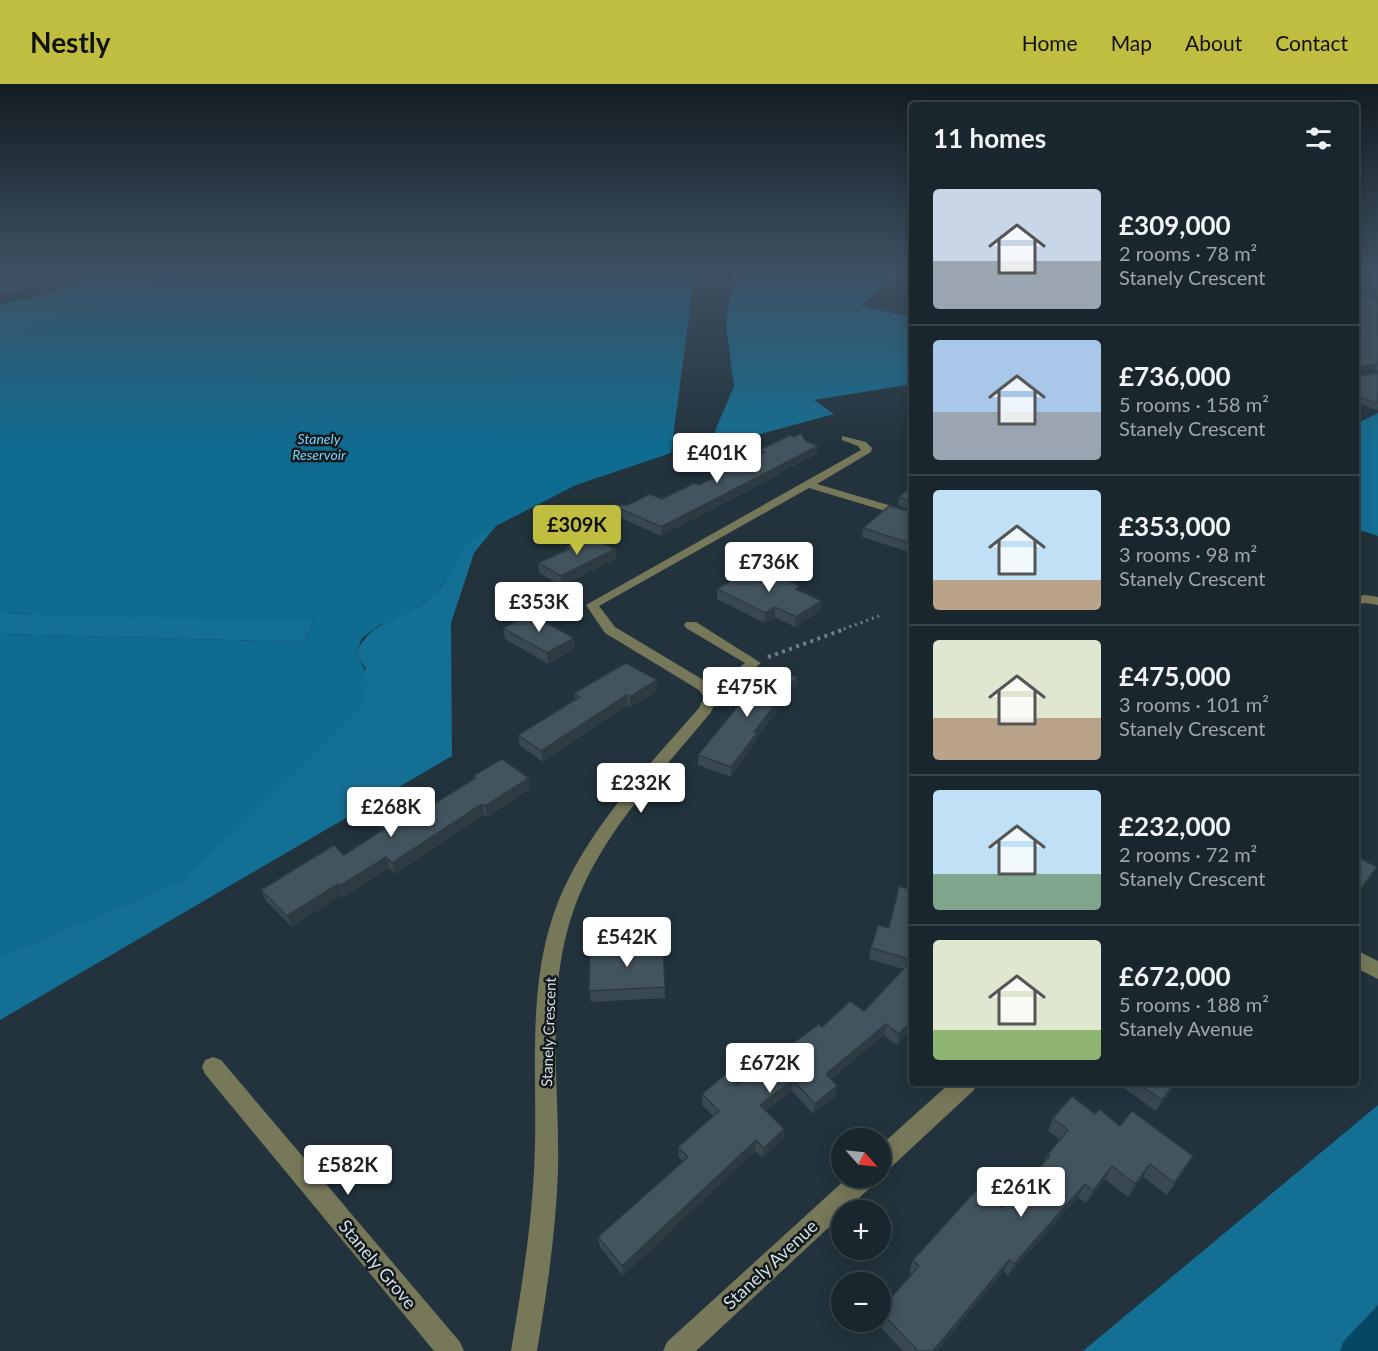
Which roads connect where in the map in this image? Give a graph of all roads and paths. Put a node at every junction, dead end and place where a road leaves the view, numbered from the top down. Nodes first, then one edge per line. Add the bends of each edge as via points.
1 (846, 438) dead end
2 (811, 485) junction
3 (909, 515) edge
4 (1359, 600) edge
5 (1378, 601) edge
6 (879, 616) dead end
7 (691, 625) dead end
8 (753, 663) junction
9 (711, 697) junction
10 (1359, 960) edge
11 (1378, 971) edge
12 (213, 1067) dead end
13 (963, 1086) edge
14 (891, 1152) edge
15 (853, 1188) edge
16 (451, 1351) edge
17 (524, 1351) edge
18 (676, 1351) edge

1 - 2 street via 862,444 866,452
2 - 3 street
2 - 9 street via 592,605 610,630 705,687
4 - 5 street
6 - 8 path
7 - 8 street
8 - 9 street, Stanely Crescent
9 - 17 street, Stanely Crescent via 598,844 565,909 550,972 545,1020 546,1170 537,1270
10 - 11 street
12 - 16 street, Stanely Grove
13 - 14 street
15 - 18 street, Stanely Avenue

